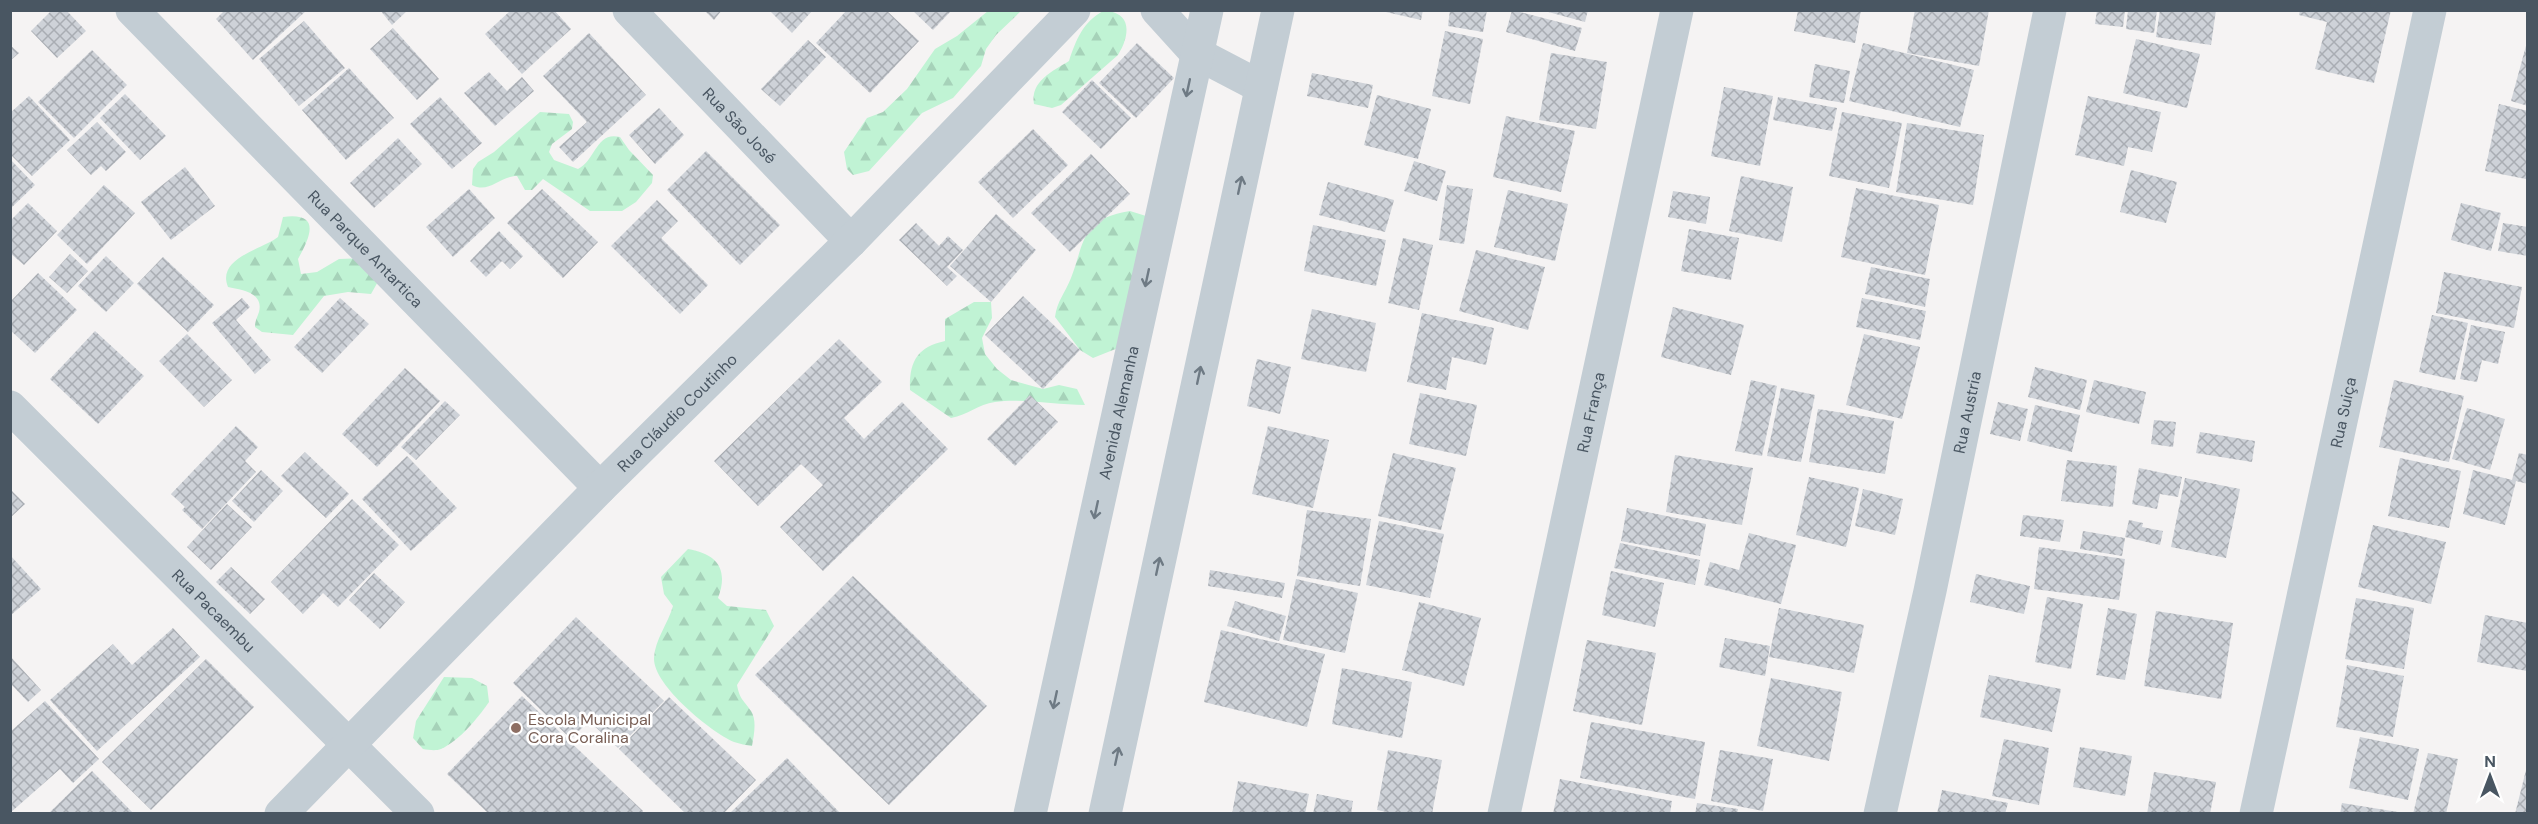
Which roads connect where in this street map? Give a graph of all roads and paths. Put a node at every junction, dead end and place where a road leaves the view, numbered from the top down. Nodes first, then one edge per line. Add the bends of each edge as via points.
1 (132, 10) edge
2 (629, 10) edge
3 (1074, 10) edge
4 (1157, 10) edge
5 (1207, 10) edge
6 (1278, 10) edge
7 (1677, 10) edge
8 (2050, 10) edge
9 (2430, 10) edge
10 (1196, 52) junction
11 (1262, 87) junction
12 (851, 241) junction
13 (10, 407) edge
14 (600, 488) junction
15 (348, 744) junction
16 (281, 813) edge
17 (418, 813) edge
18 (1030, 813) edge
19 (1104, 813) edge
20 (1504, 813) edge
21 (1880, 813) edge
22 (2256, 813) edge

1 - 14 street, Rua Parque Antartica
2 - 12 street, Rua São José
3 - 12 street, Rua Cláudio Coutinho
4 - 10 street
5 - 10 street, Avenida Alemanha
6 - 11 street
7 - 20 street, Rua França
8 - 21 street, Rua Austria
9 - 22 street, Rua Suiça
10 - 11 street
10 -> 18 street, Avenida Alemanha
19 -> 11 street
12 - 14 street, Rua Cláudio Coutinho
13 - 15 street, Rua Pacaembu
14 - 15 street, Rua Cláudio Coutinho
15 - 16 street, Rua Cláudio Coutinho
15 - 17 street, Rua Pacaembu

